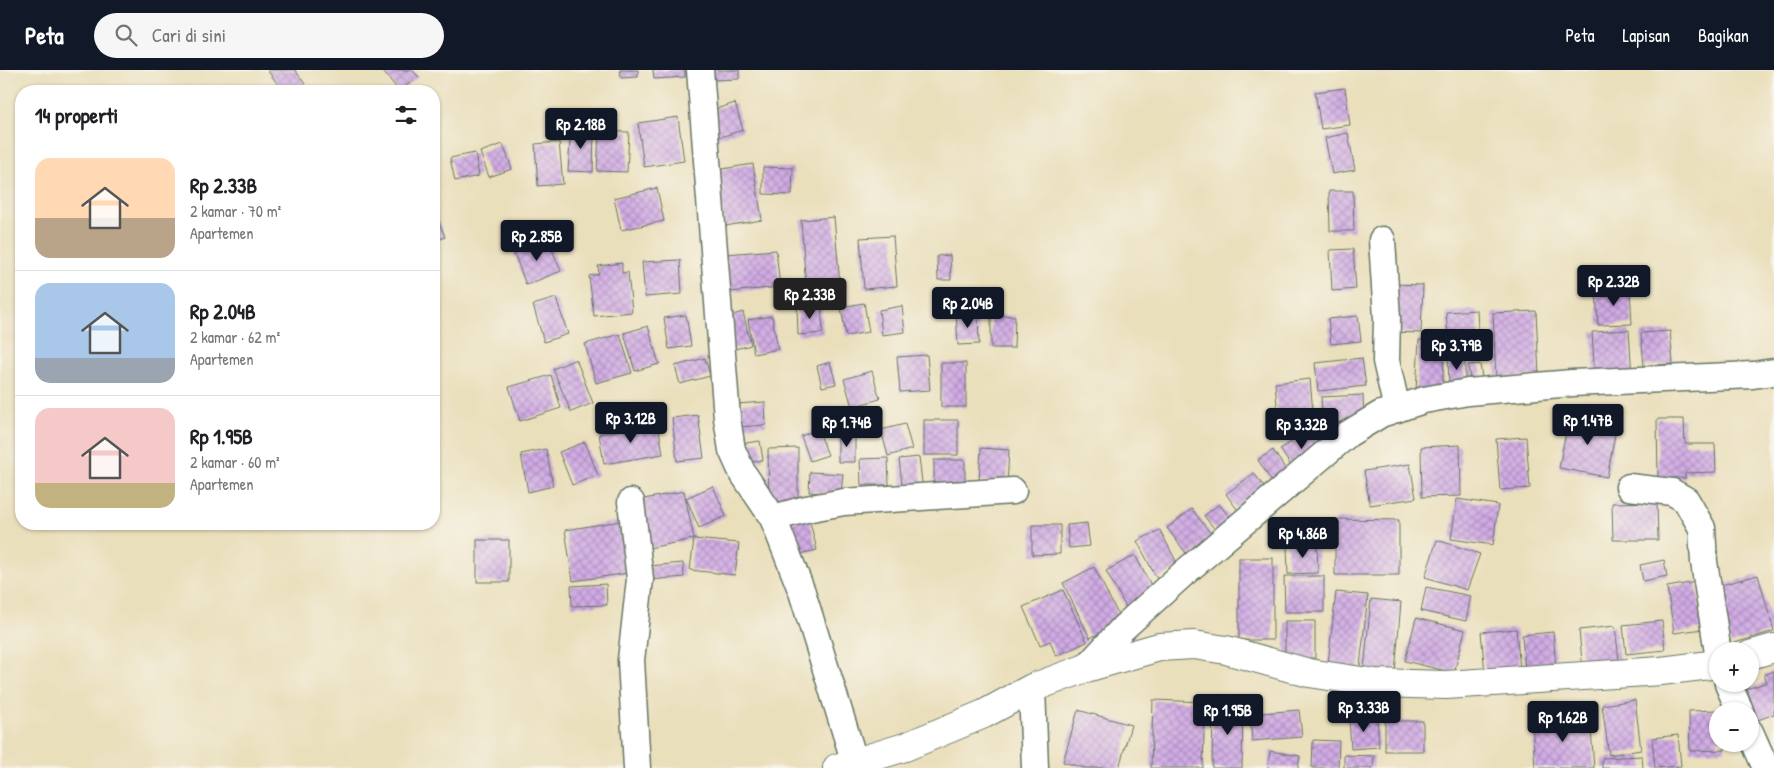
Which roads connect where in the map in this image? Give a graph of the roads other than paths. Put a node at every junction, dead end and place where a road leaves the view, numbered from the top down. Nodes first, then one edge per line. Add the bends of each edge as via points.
1 (700, 70) edge
2 (1382, 240) dead end
3 (1774, 372) edge
4 (1397, 409) junction
5 (1629, 487) dead end
6 (1013, 491) dead end
7 (631, 502) dead end
8 (773, 518) junction
9 (1716, 642) edge
10 (1774, 648) edge
11 (1759, 652) edge
12 (1709, 665) edge
13 (1086, 668) junction
14 (1032, 688) junction
15 (1759, 752) edge
16 (846, 765) edge
17 (638, 768) edge
18 (1035, 768) edge
19 (1766, 768) edge

1 - 8 street via 732,450 742,472
2 - 4 street via 1386,361
3 - 4 street via 1468,392
4 - 13 street via 1381,414 1348,434 1302,472 1130,622
5 - 9 street via 1672,492 1686,500 1702,528
6 - 8 street via 844,502
7 - 17 street via 640,579 631,660
8 - 16 street via 802,592
10 - 11 street
12 - 13 street via 1446,685 1375,683 1310,672 1194,645 1159,647
13 - 14 street
14 - 16 street via 984,714 914,743
14 - 18 street
15 - 19 street

